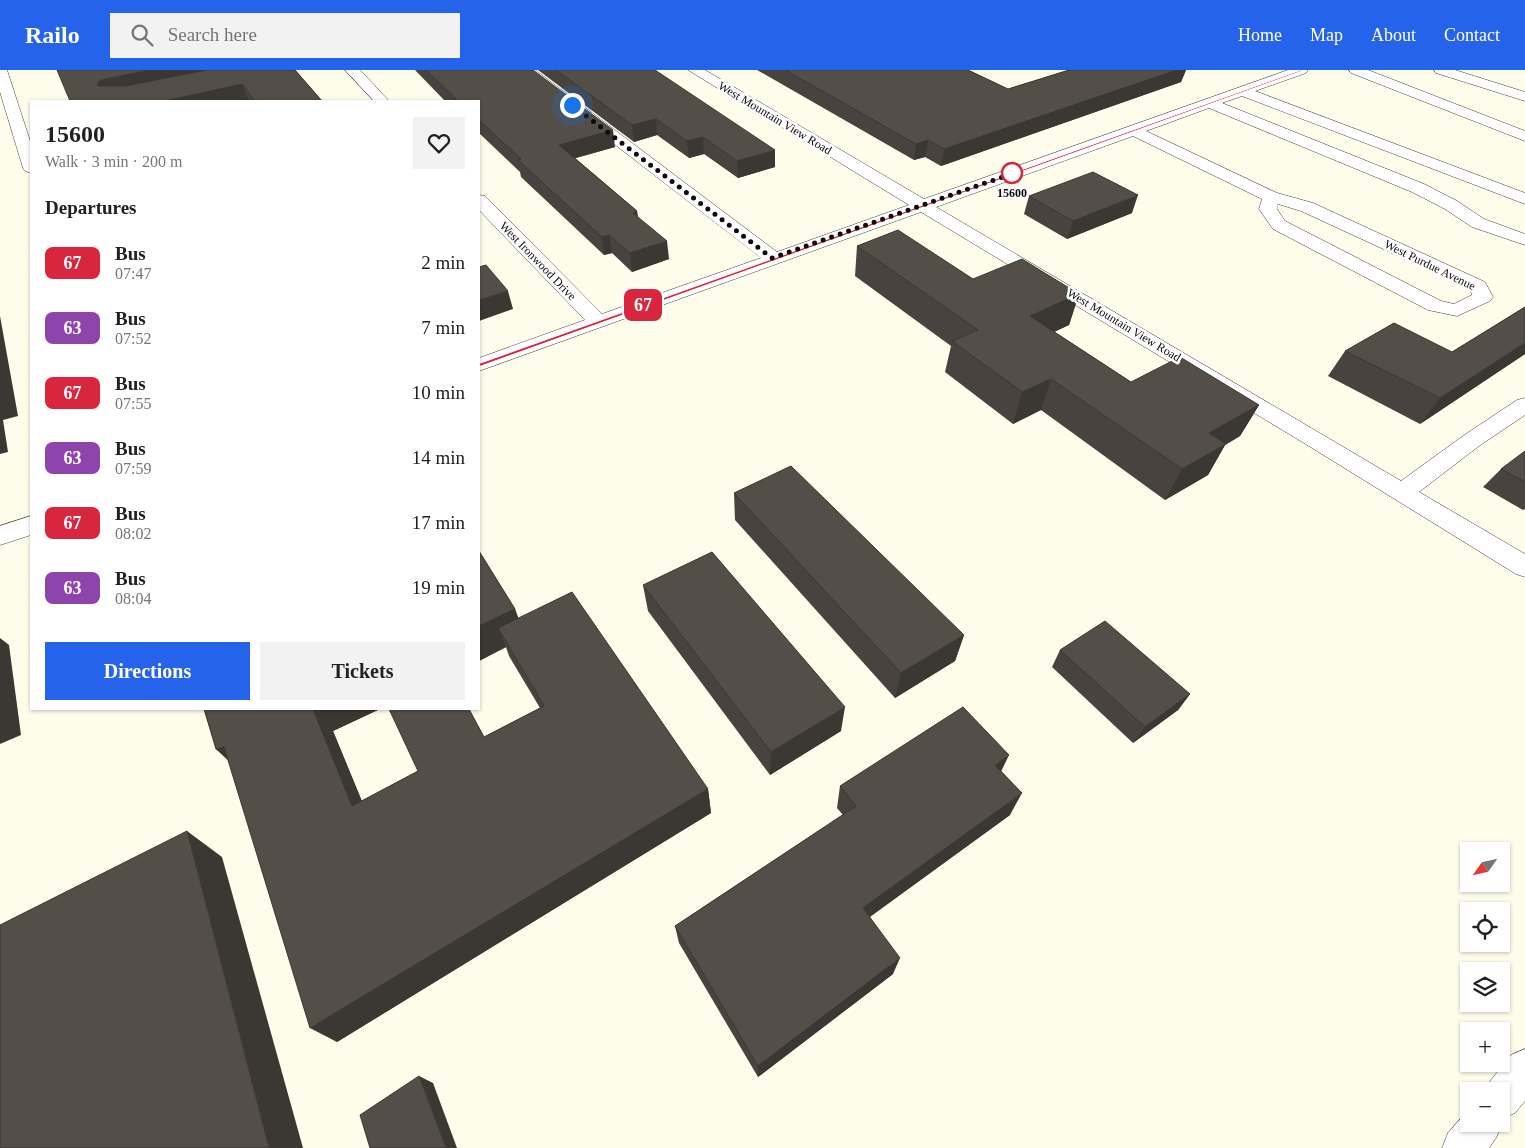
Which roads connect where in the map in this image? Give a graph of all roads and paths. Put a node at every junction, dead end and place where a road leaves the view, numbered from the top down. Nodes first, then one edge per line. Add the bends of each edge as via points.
1 (0, 70) edge
2 (352, 70) edge
3 (526, 70) edge
4 (1301, 70) edge
5 (1356, 70) edge
6 (1441, 70) edge
7 (700, 71) edge
8 (1242, 91) junction
9 (1525, 97) edge
10 (381, 100) edge
11 (1209, 103) junction
12 (30, 119) edge
13 (16, 122) junction
14 (0, 125) edge
15 (1134, 130) junction
16 (1525, 136) edge
17 (30, 165) edge
18 (1272, 197) junction
19 (1525, 199) edge
20 (480, 201) edge
21 (923, 206) junction
22 (1525, 240) edge
23 (772, 258) junction
24 (598, 322) junction
25 (480, 365) edge
26 (1525, 405) edge
27 (1402, 492) junction
28 (30, 525) edge
29 (0, 536) edge
30 (1520, 558) edge
31 (1525, 1069) edge
32 (1510, 1088) edge
33 (1476, 1132) edge
34 (1463, 1148) edge

1 - 13 street
2 - 10 street
3 - 23 street
4 - 8 street
5 - 16 street
6 - 9 street
7 - 21 street, West Mountain View Road
8 - 11 street
8 - 19 street
11 - 15 street
11 - 22 street via 1418,188 1478,223
12 - 13 street
13 - 14 street
13 - 17 street
15 - 18 street, West Purdue Avenue
15 - 21 street
18 - 18 street, West Purdue Avenue via 1268,208 1279,225 1435,306 1457,310 1484,297 1478,286 1307,207
20 - 24 street, West Ironwood Drive
21 - 23 street
21 - 27 street, West Mountain View Road
23 - 24 street
24 - 25 street
26 - 27 street
27 - 30 street, West Mountain View Road
28 - 29 street
31 - 32 street
33 - 34 street

